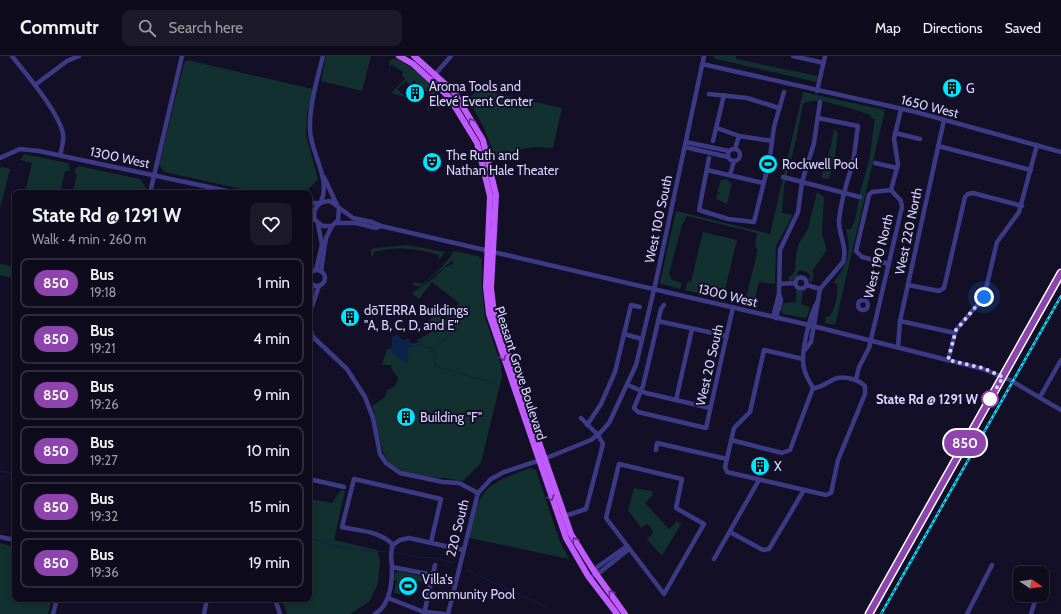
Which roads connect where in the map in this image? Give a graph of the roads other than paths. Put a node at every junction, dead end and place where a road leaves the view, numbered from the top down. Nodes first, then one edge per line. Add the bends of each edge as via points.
1 (12, 56) edge
2 (79, 56) edge
3 (182, 56) edge
4 (323, 56) edge
5 (398, 56) edge
6 (414, 56) edge
7 (451, 56) edge
8 (704, 56) edge
9 (793, 56) edge
10 (825, 56) edge
11 (824, 63) junction
12 (702, 64) junction
13 (433, 76) junction
14 (35, 85) junction
15 (818, 91) junction
16 (784, 92) dead end
17 (709, 94) dead end
18 (724, 95) junction
19 (820, 102) dead end
20 (779, 108) junction
21 (901, 109) junction
22 (818, 118) junction
23 (944, 120) junction
24 (717, 128) junction
25 (895, 133) junction
26 (739, 136) junction
27 (920, 139) dead end
28 (713, 141) dead end
29 (772, 141) junction
30 (686, 144) junction
31 (1037, 145) junction
32 (938, 146) junction
33 (735, 149) junction
34 (1061, 152) edge
35 (729, 154) junction
36 (60, 155) junction
37 (770, 156) dead end
38 (0, 158) edge
39 (709, 158) dead end
40 (734, 161) junction
41 (875, 163) dead end
42 (898, 168) junction
43 (707, 170) junction
44 (767, 170) dead end
45 (1031, 170) junction
46 (730, 175) junction
47 (153, 176) junction
48 (323, 176) junction
49 (783, 177) dead end
50 (802, 182) junction
51 (763, 183) junction
52 (151, 190) edge
53 (221, 190) edge
54 (891, 190) junction
55 (842, 193) junction
56 (860, 197) dead end
57 (312, 203) edge
58 (320, 203) junction
59 (1022, 206) junction
60 (338, 207) junction
61 (312, 215) edge
62 (315, 218) junction
63 (318, 224) junction
64 (334, 225) junction
65 (381, 226) junction
66 (491, 252) junction
67 (889, 264) junction
68 (316, 270) junction
69 (321, 271) junction
70 (312, 273) edge
71 (1061, 273) edge
72 (795, 283) junction
73 (312, 284) edge
74 (779, 284) junction
75 (908, 284) junction
76 (807, 285) junction
77 (319, 286) junction
78 (654, 289) junction
79 (820, 289) junction
80 (312, 305) edge
81 (664, 305) dead end
82 (868, 306) dead end
83 (640, 307) dead end
84 (733, 307) junction
85 (877, 308) junction
86 (776, 318) junction
87 (658, 320) junction
88 (900, 321) junction
89 (812, 326) junction
90 (692, 329) junction
91 (955, 333) junction
92 (624, 334) junction
93 (726, 336) junction
94 (312, 339) edge
95 (642, 339) junction
96 (871, 341) junction
97 (898, 348) junction
98 (803, 359) junction
99 (948, 360) junction
100 (1061, 360) edge
101 (1003, 377) junction
102 (856, 380) junction
103 (628, 385) junction
104 (813, 388) junction
105 (640, 391) junction
106 (1040, 397) junction
107 (676, 400) junction
108 (710, 408) junction
109 (1061, 410) edge
110 (580, 418) dead end
111 (587, 425) junction
112 (598, 435) junction
113 (731, 440) junction
114 (656, 450) dead end
115 (727, 459) junction
116 (541, 460) junction
117 (312, 480) edge
118 (759, 480) junction
119 (344, 487) dead end
120 (804, 490) junction
121 (478, 493) junction
122 (565, 516) junction
123 (730, 532) junction
124 (0, 537) edge
125 (12, 539) edge
126 (431, 542) junction
127 (393, 545) junction
128 (628, 547) junction
129 (463, 550) junction
130 (714, 559) dead end
131 (435, 565) dead end
132 (992, 565) dead end
133 (392, 568) junction
134 (596, 573) junction
135 (433, 575) junction
136 (589, 578) junction
137 (388, 598) junction
138 (55, 602) edge
139 (206, 602) edge
140 (276, 602) edge
141 (1035, 602) edge
142 (377, 613) edge
143 (426, 613) edge
144 (53, 614) edge
145 (204, 614) edge
146 (280, 614) edge
147 (444, 614) edge
148 (448, 614) edge
149 (617, 614) edge
150 (625, 614) edge
151 (869, 614) edge
152 (967, 614) edge
153 (1031, 614) edge

1 - 14 street
2 - 14 street
3 - 47 street
4 - 48 street via 312,104 310,130 314,152
5 - 13 main road, Pleasant Grove Boulevard
6 - 13 main road, Pleasant Grove Boulevard
7 - 13 street
8 - 12 street, West 100 South
9 - 11 street
10 - 11 street
11 - 15 street
12 - 15 street, 1650 West
12 - 30 street, West 100 South
13 - 66 main road, Pleasant Grove Boulevard via 454,92 483,140 496,195
14 - 36 street via 62,129
15 - 21 street, 1650 West
16 - 20 street
17 - 18 street
18 - 20 street via 747,98
18 - 24 street
19 - 22 street
20 - 29 street
21 - 23 street, 1650 West
21 - 25 street
22 - 50 street via 814,143
22 - 55 street via 858,126 852,164
23 - 31 street, 1650 West
23 - 32 street, West 220 North
24 - 26 street
24 - 28 street
25 - 27 street
25 - 42 street
26 - 29 street
26 - 33 street
29 - 37 street
30 - 35 street
30 - 78 street, West 100 South
31 - 34 street, 1650 West
31 - 45 street
32 - 45 street
32 - 75 street, West 220 North
33 - 35 street
33 - 40 street via 740,155
35 - 40 street
36 - 38 street, 1300 West via 20,150
36 - 47 street, 1300 West
39 - 43 street
40 - 46 street
41 - 42 street
42 - 54 street
43 - 46 street
43 - 51 street via 699,210 728,219 754,222
44 - 51 street
45 - 59 street
46 - 51 street
47 - 52 street
47 - 53 street, 1300 West
48 - 58 street via 325,189
48 - 60 street
49 - 50 street
50 - 55 street
50 - 74 street via 798,212 780,250
54 - 67 street, West 190 North via 901,201 902,207
54 - 67 street via 870,193 856,247 858,256
55 - 56 street
55 - 79 street via 839,221 845,251 843,262
57 - 58 street
58 - 60 street via 330,201
58 - 62 street via 315,208
59 - 75 street via 973,193 968,194 965,197 943,289 939,291
59 - 91 street via 997,242 984,297
60 - 64 street via 340,216
60 - 65 street via 353,218
61 - 62 street
62 - 63 street
63 - 64 street via 326,227
63 - 68 street via 322,245
64 - 65 street via 352,223 376,228
64 - 69 street via 326,238
65 - 66 street, 1300 West
66 - 78 street, 1300 West
66 - 116 main road, Pleasant Grove Boulevard via 486,287 489,314
67 - 85 street, West 190 North
68 - 69 street
68 - 70 street
69 - 77 street via 325,275 325,280
71 - 101 main road
72 - 74 street
72 - 76 street via 801,289
72 - 76 street via 803,277
73 - 77 street
74 - 86 street via 774,313
75 - 88 street, West 220 North
76 - 79 street
77 - 80 street
78 - 84 street, 1300 West
78 - 95 street, West 100 South
79 - 89 street via 819,307
81 - 87 street
82 - 85 street
83 - 92 street via 631,305
84 - 86 street, 1300 West
84 - 93 street, West 20 South
85 - 96 street, West 190 North
86 - 89 street, 1300 West
87 - 90 street
87 - 105 street
88 - 91 street
88 - 97 street, West 220 North
89 - 96 street, 1300 West
89 - 98 street via 811,342 805,350
90 - 93 street
90 - 107 street
91 - 99 street
92 - 95 street
92 - 111 street via 615,372 601,404
93 - 108 street, West 20 South
94 - 121 street via 347,369 365,397 373,418 380,454 386,463 400,473 459,483
95 - 103 street, West 100 South
96 - 97 street, 1300 West
96 - 102 street, West 190 North
97 - 99 street, 1300 West
98 - 104 street via 804,369
98 - 113 street via 764,350 750,412 734,428
99 - 101 street, 1300 West via 983,368
100 - 106 street
101 - 106 street, 1300 West
101 - 151 main road
102 - 104 street via 838,378
102 - 120 street via 865,386 865,394 838,460 831,493 826,496
103 - 105 street
103 - 112 street, West 100 South via 609,422
104 - 113 street via 788,452 782,453
105 - 107 street
105 - 108 street, West 20 South via 634,405 635,410 706,428
106 - 109 street, 1300 West
107 - 108 street
110 - 111 street
111 - 112 street
112 - 116 street, 220 South
112 - 122 street via 602,444 586,509
113 - 115 street
114 - 115 street via 657,443
115 - 118 street via 727,472
116 - 121 street, 220 South via 504,472 491,479
116 - 122 main road, Pleasant Grove Boulevard
116 -> 136 main road, Pleasant Grove Boulevard via 566,538
117 - 119 street
118 - 120 street
118 - 123 street
120 - 123 street via 769,549 763,550
121 - 129 street, 220 South
134 -> 122 main road, Pleasant Grove Boulevard via 572,534
123 - 130 street
124 - 125 street
126 - 127 street via 409,538
126 - 127 street via 441,499 354,479 342,527 379,535 387,538
126 - 129 street
127 - 133 street via 390,556
128 - 128 street via 606,518 619,464 682,479 676,508 704,524 664,594
128 - 134 street via 604,566 600,573
129 - 148 street, 220 South
131 - 135 street
132 - 152 street
133 - 135 street
133 - 137 street
134 - 136 street
150 -> 134 main road, Pleasant Grove Boulevard
135 - 143 street
136 - 149 main road, Pleasant Grove Boulevard
137 - 142 street
137 - 143 street
138 - 144 street
139 - 145 street
140 - 146 street
141 - 153 street
143 - 147 street

